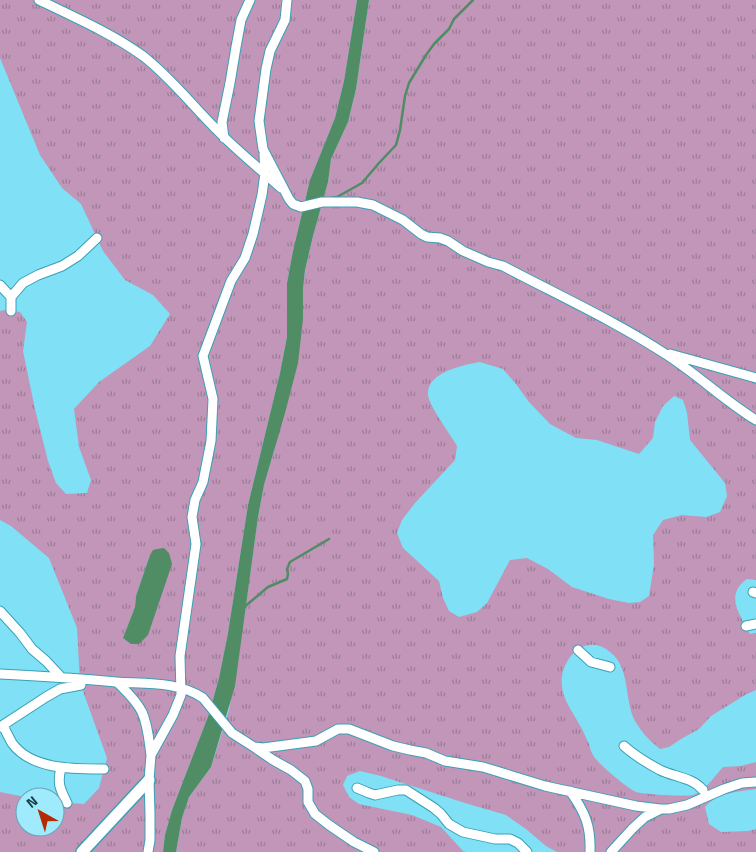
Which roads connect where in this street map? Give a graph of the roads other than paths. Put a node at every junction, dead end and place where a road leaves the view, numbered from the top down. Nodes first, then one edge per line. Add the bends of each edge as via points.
1 (39, 0) edge
2 (250, 0) edge
3 (287, 0) edge
4 (224, 138) junction
5 (263, 149) junction
6 (265, 173) junction
7 (285, 191) junction
8 (97, 238) dead end
9 (0, 285) edge
10 (11, 297) junction
11 (11, 311) dead end
12 (661, 351) junction
13 (756, 378) edge
14 (756, 420) edge
15 (0, 611) edge
16 (756, 624) edge
17 (746, 626) dead end
18 (578, 650) dead end
19 (610, 667) dead end
20 (0, 674) edge
21 (61, 677) junction
22 (117, 682) junction
23 (80, 685) dead end
24 (181, 688) junction
25 (2, 726) edge
26 (624, 746) dead end
27 (254, 747) junction
28 (151, 755) junction
29 (61, 768) junction
30 (104, 769) dead end
31 (149, 780) junction
32 (756, 782) edge
33 (357, 788) dead end
34 (703, 790) dead end
35 (570, 791) junction
36 (67, 803) dead end
37 (660, 809) junction
38 (82, 852) edge
39 (148, 852) edge
40 (374, 852) edge
41 (527, 852) edge
42 (590, 852) edge
43 (611, 852) edge

1 - 4 street via 143,56
2 - 4 street via 236,47 222,122
3 - 5 street via 285,20 270,51 266,69 259,121
4 - 6 street
5 - 6 street
5 - 7 street
6 - 7 street
6 - 24 street via 254,234 218,312 204,356 213,399 211,441 192,517 196,544 180,656
7 - 12 street via 293,204 300,207 322,202 357,202 388,211 426,237 448,241 463,251 503,266
8 - 10 street via 62,266 23,283
9 - 10 street
10 - 11 street
12 - 13 street
12 - 14 street
15 - 21 street
16 - 17 street
18 - 19 street via 592,662
20 - 21 street
21 - 22 street
22 - 24 street
22 - 28 street via 141,711
23 - 25 street via 60,689
24 - 27 street via 203,698 232,733
24 - 28 street via 173,715
25 - 29 street via 13,744 31,759
26 - 34 street via 636,757 693,782
27 - 35 street via 316,741 338,729 349,729 445,761 483,767
27 - 40 street via 304,781 314,814
28 - 31 street
29 - 30 street
29 - 36 street via 58,779
31 - 38 main road
31 - 39 street
32 - 37 street via 724,789 687,805
33 - 41 street via 375,795 406,790 463,832 510,839
35 - 37 street
35 - 42 street via 588,820
37 - 43 street via 632,828

